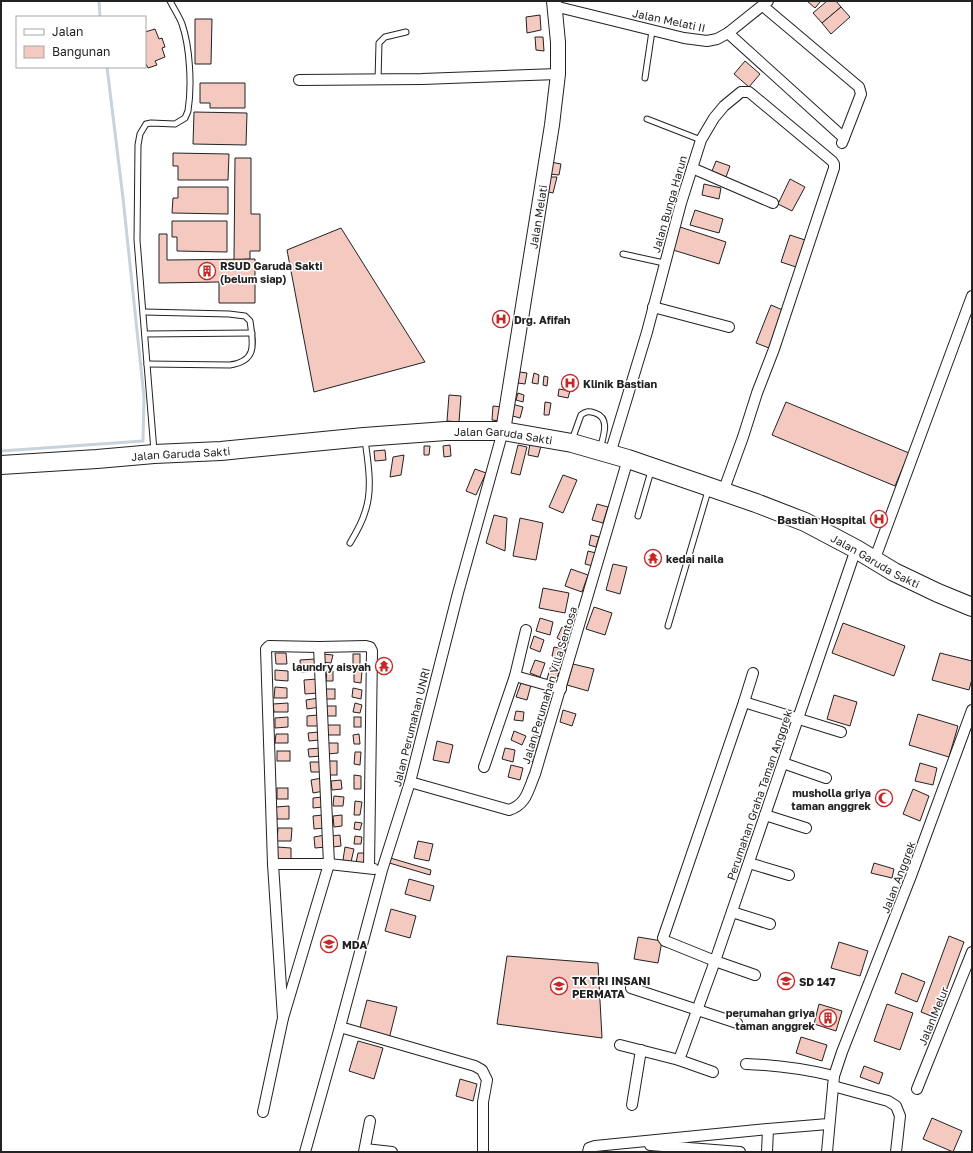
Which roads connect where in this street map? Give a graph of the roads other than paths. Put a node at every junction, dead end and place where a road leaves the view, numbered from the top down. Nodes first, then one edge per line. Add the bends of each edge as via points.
1 (170, 1) edge
2 (765, 3) edge
3 (554, 4) edge
4 (652, 31) junction
5 (406, 32) dead end
6 (728, 34) junction
7 (558, 74) junction
8 (645, 78) dead end
9 (299, 80) dead end
10 (378, 80) junction
11 (647, 119) dead end
12 (701, 140) junction
13 (692, 168) junction
14 (773, 203) dead end
15 (623, 254) dead end
16 (664, 263) junction
17 (972, 296) edge
18 (653, 307) junction
19 (144, 312) junction
20 (729, 327) dead end
21 (252, 332) junction
22 (145, 334) junction
23 (147, 364) junction
24 (503, 431) junction
25 (364, 437) junction
26 (572, 443) junction
27 (604, 453) junction
28 (154, 454) junction
29 (628, 459) junction
30 (1, 465) edge
31 (652, 468) junction
32 (716, 490) junction
33 (638, 516) dead end
34 (350, 543) dead end
35 (856, 549) junction
36 (874, 561) junction
37 (972, 607) edge
38 (668, 626) dead end
39 (526, 630) dead end
40 (320, 647) junction
41 (753, 673) dead end
42 (515, 676) junction
43 (561, 689) junction
44 (744, 702) junction
45 (972, 710) edge
46 (797, 719) junction
47 (841, 732) dead end
48 (783, 763) junction
49 (484, 767) dead end
50 (826, 778) dead end
51 (410, 782) junction
52 (765, 815) junction
53 (806, 828) dead end
54 (749, 863) junction
55 (273, 864) junction
56 (329, 864) junction
57 (369, 868) junction
58 (382, 870) junction
59 (789, 875) dead end
60 (732, 912) junction
61 (770, 924) dead end
62 (972, 952) edge
63 (716, 961) junction
64 (756, 975) dead end
65 (631, 988) dead end
66 (698, 1010) junction
67 (283, 1018) junction
68 (737, 1023) dead end
69 (340, 1027) junction
70 (620, 1045) dead end
71 (641, 1050) junction
72 (679, 1060) junction
73 (746, 1064) dead end
74 (714, 1072) dead end
75 (834, 1076) junction
76 (833, 1086) junction
77 (916, 1089) dead end
78 (632, 1105) dead end
79 (264, 1112) dead end
80 (370, 1120) dead end
81 (828, 1124) junction
82 (768, 1129) junction
83 (630, 1143) junction
84 (364, 1150) edge
85 (305, 1152) edge
86 (392, 1152) edge
87 (483, 1152) edge
88 (588, 1152) edge
89 (740, 1152) edge
90 (766, 1152) edge
91 (827, 1152) edge
92 (896, 1152) edge

1 - 19 lane via 181,22 189,53 189,106 183,120 170,124 148,123 142,129 139,139 138,240
2 - 6 street, Jalan Melati II
2 - 6 street via 859,87 860,94 843,140
3 - 4 street, Jalan Melati II
3 - 7 main road, Jalan Melati
4 - 6 street, Jalan Melati II via 707,41
4 - 8 lane
5 - 10 lane via 385,37 379,43
7 - 10 street
7 - 24 main road, Jalan Melati
9 - 10 street
11 - 12 lane
12 - 13 street, Jalan Bunga Harun
12 - 32 street, Jalan Bunga Harun via 724,106 741,92 747,91 834,164 743,437
13 - 14 street
13 - 16 street, Jalan Bunga Harun
15 - 16 lane
16 - 18 street, Jalan Bunga Harun
17 - 36 street
18 - 20 street
18 - 27 street, Jalan Bunga Harun
19 - 21 lane via 245,316 250,321
19 - 22 lane
21 - 22 lane
21 - 23 lane via 250,355 241,363
22 - 23 lane
23 - 28 lane
24 - 25 highway, Jalan Garuda Sakti via 446,431
24 - 26 highway, Jalan Garuda Sakti
24 - 51 street, Jalan Perumahan UNRI via 454,608
25 - 28 highway, Jalan Garuda Sakti via 221,451
25 - 34 lane via 368,501 361,524
26 - 27 highway, Jalan Garuda Sakti
26 - 27 lane via 580,415 588,411 600,415 604,421
27 - 29 highway, Jalan Garuda Sakti
28 - 30 highway, Jalan Garuda Sakti
29 - 31 highway, Jalan Garuda Sakti
29 - 43 street, Jalan Perumahan Villa Sentosa
31 - 32 highway, Jalan Garuda Sakti
31 - 33 lane
32 - 35 highway, Jalan Garuda Sakti via 805,522
32 - 38 lane
35 - 36 highway, Jalan Garuda Sakti
35 - 46 street, Perumahan Graha Taman Anggrek
36 - 37 highway, Jalan Garuda Sakti via 917,584
39 - 42 street
40 - 55 street via 269,646 266,649
40 - 56 street
40 - 57 street via 366,646 372,651
41 - 44 street
42 - 43 street
42 - 49 street
43 - 51 street, Jalan Perumahan Villa Sentosa via 535,774 523,803 518,807 509,810
44 - 46 street
44 - 63 street via 663,938
45 - 75 street, Jalan Anggrek
46 - 47 street
46 - 48 street, Perumahan Graha Taman Anggrek
48 - 50 street
48 - 52 street, Perumahan Graha Taman Anggrek
51 - 58 street, Jalan Perumahan UNRI
52 - 53 street
52 - 54 street, Perumahan Graha Taman Anggrek
54 - 59 street
54 - 60 street, Perumahan Graha Taman Anggrek
55 - 56 street
55 - 67 street
56 - 57 street
56 - 67 street
57 - 58 street
58 - 69 street, Jalan Perumahan UNRI
60 - 61 street
60 - 63 street, Perumahan Graha Taman Anggrek
62 - 77 street, Jalan Melur
63 - 64 street
63 - 66 street, Perumahan Graha Taman Anggrek
65 - 66 street
66 - 68 street
66 - 72 street, Perumahan Graha Taman Anggrek
67 - 79 street
69 - 85 street, Jalan Perumahan UNRI
69 - 87 street via 476,1066 482,1070 487,1080 483,1102
70 - 71 street
71 - 72 street
71 - 78 street
72 - 74 street
73 - 75 street via 771,1065
75 - 76 street, Jalan Anggrek
76 - 81 street, Jalan Anggrek
76 - 92 street via 888,1101 896,1106 900,1116
80 - 84 street
81 - 82 street
81 - 91 street, Jalan Anggrek
82 - 83 street
82 - 90 street
83 - 88 street via 595,1146 589,1148
83 - 89 street
84 - 86 street

